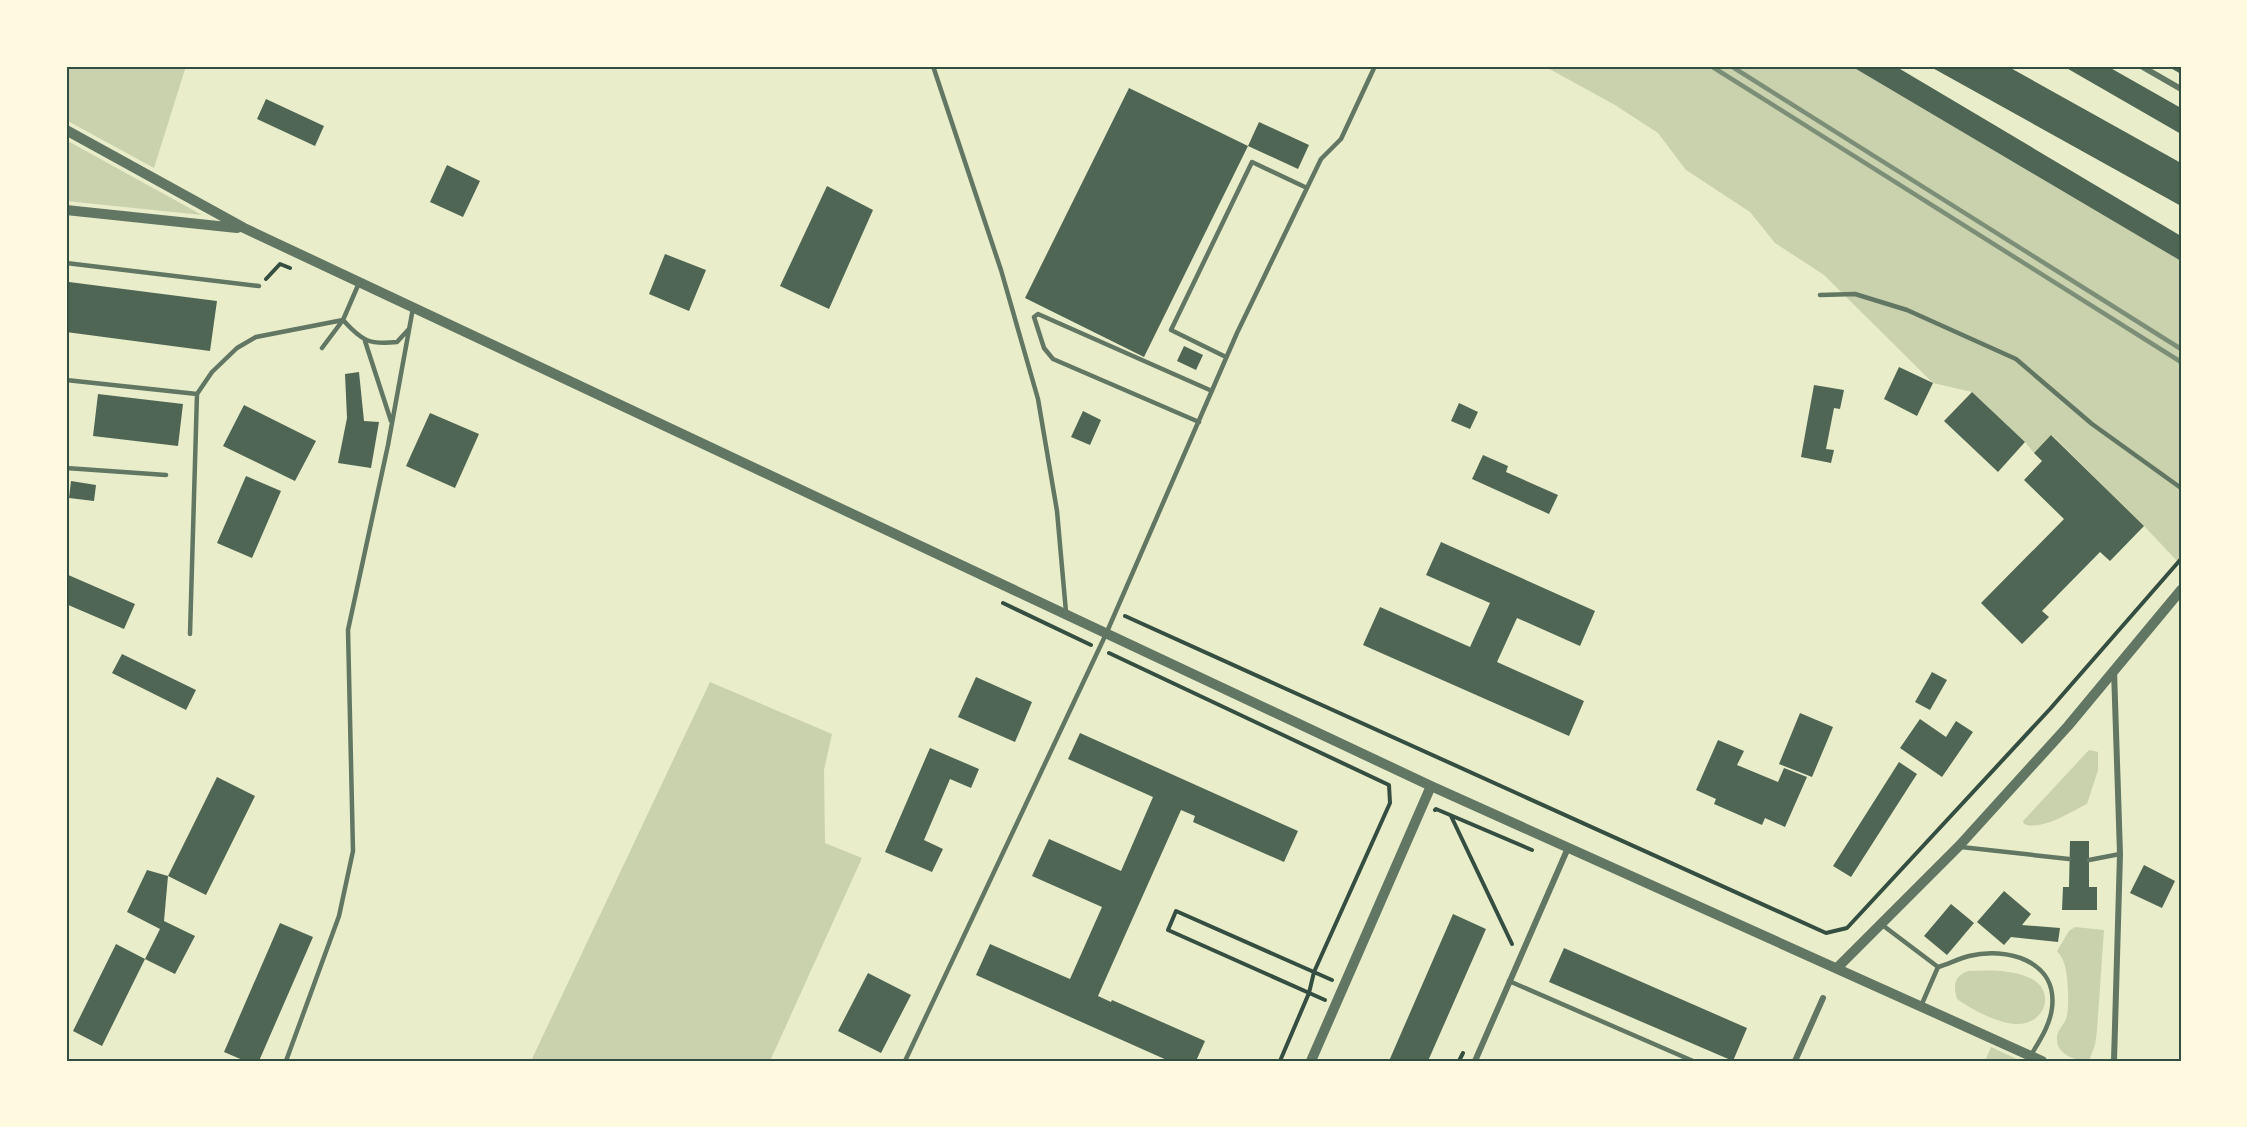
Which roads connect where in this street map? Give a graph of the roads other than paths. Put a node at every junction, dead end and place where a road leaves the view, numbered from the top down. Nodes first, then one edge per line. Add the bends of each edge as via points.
1 (933, 66) edge
2 (1374, 66) edge
3 (2140, 66) edge
4 (2181, 89) edge
5 (66, 130) edge
6 (1307, 188) junction
7 (66, 210) edge
8 (244, 228) junction
9 (66, 263) edge
10 (359, 282) junction
11 (260, 286) road end
12 (1820, 295) dead end
13 (413, 308) junction
14 (343, 320) junction
15 (408, 330) junction
16 (365, 341) junction
17 (322, 348) dead end
18 (1226, 357) junction
19 (66, 380) edge
20 (1212, 391) junction
21 (197, 394) junction
22 (1199, 422) junction
23 (392, 424) junction
24 (66, 468) edge
25 (166, 475) dead end
26 (2181, 488) edge
27 (2181, 590) edge
28 (1066, 615) junction
29 (190, 634) dead end
30 (1106, 634) junction
31 (2114, 670) junction
32 (1431, 786) junction
33 (1959, 846) junction
34 (1568, 848) junction
35 (2120, 854) junction
36 (2069, 859) dead end
37 (2089, 860) dead end
38 (1881, 924) junction
39 (1938, 967) junction
40 (1837, 968) junction
41 (1509, 981) junction
42 (1823, 998) dead end
43 (1921, 1007) junction
44 (2031, 1056) junction
45 (286, 1061) edge
46 (905, 1061) edge
47 (1311, 1061) edge
48 (1475, 1061) edge
49 (1693, 1061) edge
50 (1794, 1061) edge
51 (2043, 1061) edge
52 (2114, 1061) edge

1 - 28 lane via 1001,270 1038,399 1058,511
2 - 6 lane via 1341,139 1321,159
3 - 4 street
5 - 8 street
6 - 18 lane
6 - 18 lane via 1252,162 1171,330
7 - 8 street
8 - 10 street
9 - 11 lane
10 - 13 street
10 - 14 lane
12 - 26 lane via 1854,294 1906,310 2016,359 2092,424
13 - 15 lane
13 - 28 street
14 - 16 lane
14 - 17 lane
14 - 21 lane via 256,337 237,348 212,372
15 - 16 lane via 397,342
15 - 23 lane
16 - 23 lane
18 - 20 lane
19 - 21 lane
20 - 22 lane
20 - 22 lane via 1038,314 1034,317 1044,348 1053,359
21 - 29 lane
22 - 30 lane
23 - 45 lane via 348,630 353,851 339,916
24 - 25 lane
27 - 31 street
28 - 30 street
30 - 32 street
30 - 46 lane
31 - 33 street
31 - 35 street
32 - 34 street
32 - 47 street
33 - 36 lane
33 - 38 street
34 - 40 street
34 - 41 street
35 - 37 lane
35 - 52 street
38 - 39 lane
38 - 40 street
39 - 43 lane
39 - 44 lane via 1970,956 1997,954 2036,964 2049,982 2052,1007
40 - 43 street
41 - 48 street
41 - 49 lane
42 - 50 street
43 - 44 street
44 - 51 street

